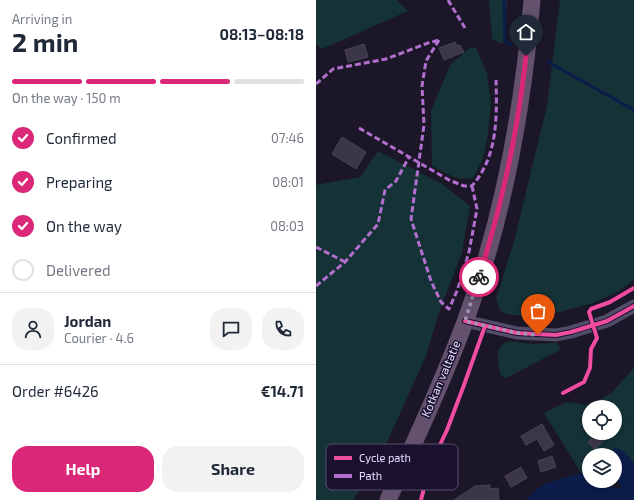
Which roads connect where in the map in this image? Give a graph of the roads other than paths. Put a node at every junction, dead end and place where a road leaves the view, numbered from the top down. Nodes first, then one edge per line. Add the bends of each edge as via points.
1 (532, 0) edge
2 (634, 306) edge
3 (465, 321) junction
4 (413, 444) edge
5 (390, 490) edge
6 (393, 490) edge
7 (384, 500) edge
8 (388, 500) edge

1 - 3 highway, Kotkan valtatie via 523,82 510,158 484,260
2 - 3 street via 607,321 556,335 517,333
3 - 4 highway, Kotkan valtatie
5 - 7 highway, Kotkan valtatie
6 - 8 highway, Kotkan valtatie

